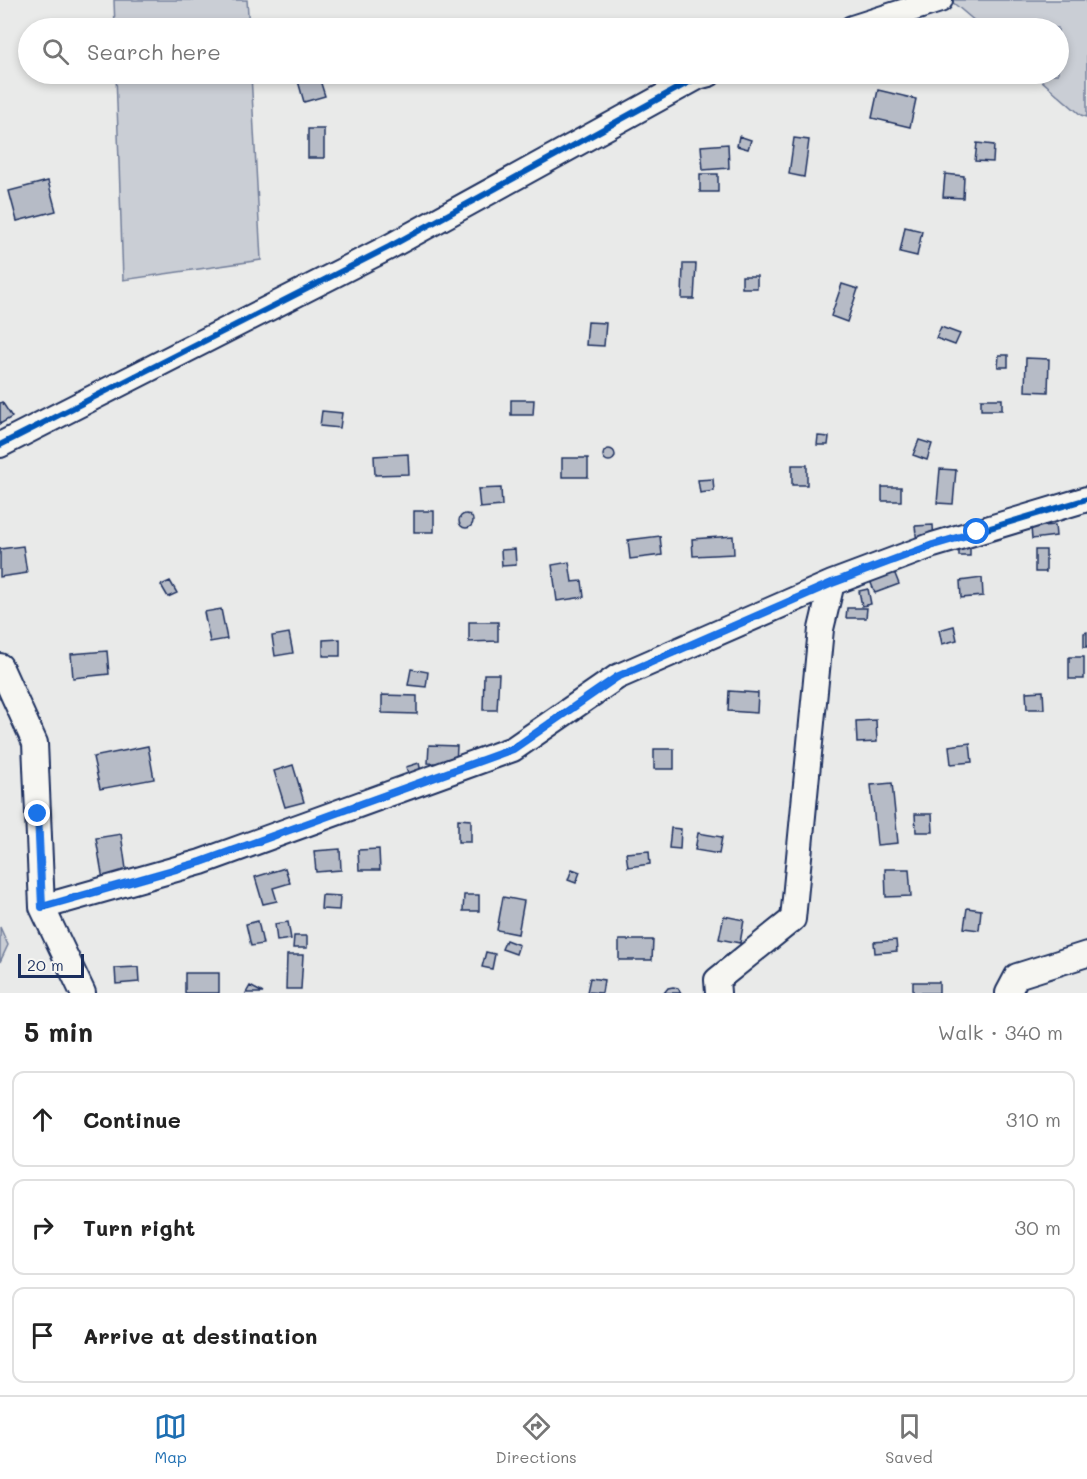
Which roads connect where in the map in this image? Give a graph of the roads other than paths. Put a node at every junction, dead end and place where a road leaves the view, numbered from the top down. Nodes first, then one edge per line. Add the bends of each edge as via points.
1 (940, 0) edge
2 (883, 18) edge
3 (685, 84) edge
4 (0, 445) edge
5 (1087, 499) edge
6 (832, 583) junction
7 (0, 666) edge
8 (42, 907) junction
9 (1087, 954) edge
10 (83, 993) edge
11 (718, 993) edge
12 (1008, 993) edge

1 - 2 street
3 - 4 street via 389,247
5 - 6 street via 933,545
6 - 8 street via 617,677 513,749 201,862
6 - 11 street via 821,629 793,919 717,980
7 - 8 street via 35,743
8 - 10 street
9 - 12 street via 1017,976

